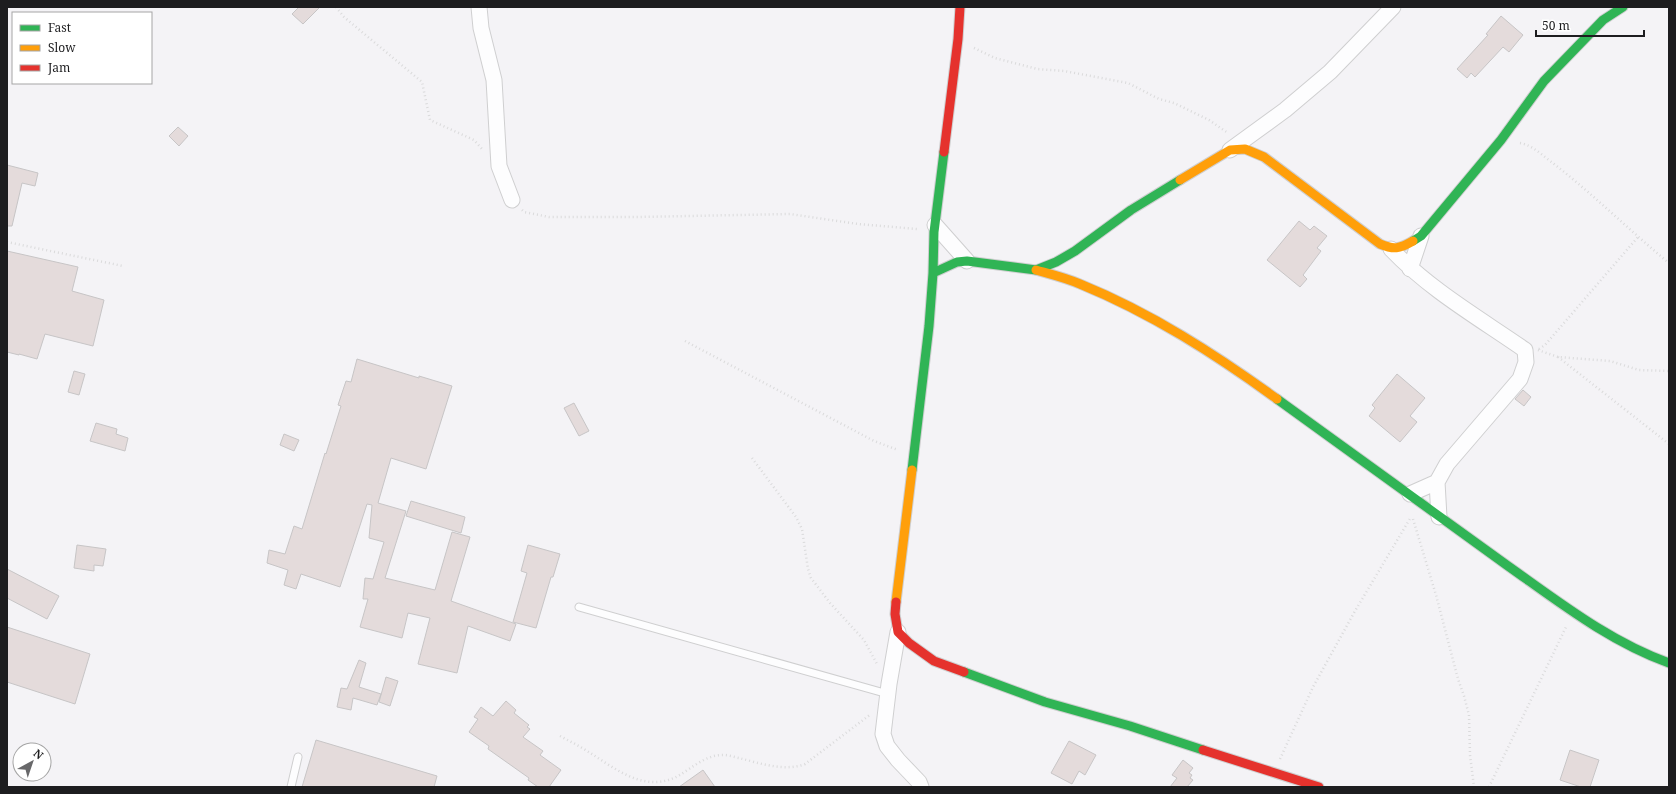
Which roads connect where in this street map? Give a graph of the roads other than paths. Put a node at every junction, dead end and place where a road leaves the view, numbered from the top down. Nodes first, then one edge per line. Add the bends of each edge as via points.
1 (479, 7) edge
2 (960, 7) edge
3 (1393, 7) edge
4 (1623, 7) edge
5 (1235, 146) junction
6 (512, 200) road end
7 (935, 229) junction
8 (1421, 236) junction
9 (1391, 249) junction
10 (967, 261) junction
11 (1410, 269) junction
12 (1036, 270) junction
13 (933, 273) junction
14 (1437, 482) junction
15 (1410, 494) junction
16 (1439, 517) junction
17 (579, 608) dead end
18 (898, 632) junction
19 (1669, 663) edge
20 (888, 693) junction
21 (298, 757) dead end
22 (291, 787) edge
23 (921, 787) edge
24 (1319, 787) edge

1 - 6 street via 481,28 494,80 498,166
2 - 7 street
3 - 5 street via 1330,72 1285,110
4 - 8 street via 1603,20 1544,81 1501,140
5 - 9 street via 1264,157 1380,244
5 - 12 street via 1131,210 1075,251
7 - 10 street
7 - 13 street
8 - 9 street via 1403,248
8 - 11 street
9 - 11 street
10 - 12 street
10 - 13 street via 957,262
11 - 14 street via 1436,289 1531,350 1520,379 1447,464
12 - 15 street via 1115,299 1183,335 1231,366
13 - 18 street via 895,614
14 - 15 street
14 - 16 street
15 - 16 street
16 - 19 street via 1573,612 1628,646
17 - 20 lane
18 - 20 street
18 - 24 street via 941,664 1045,702 1130,726
20 - 23 street via 883,734 887,746
21 - 22 lane

